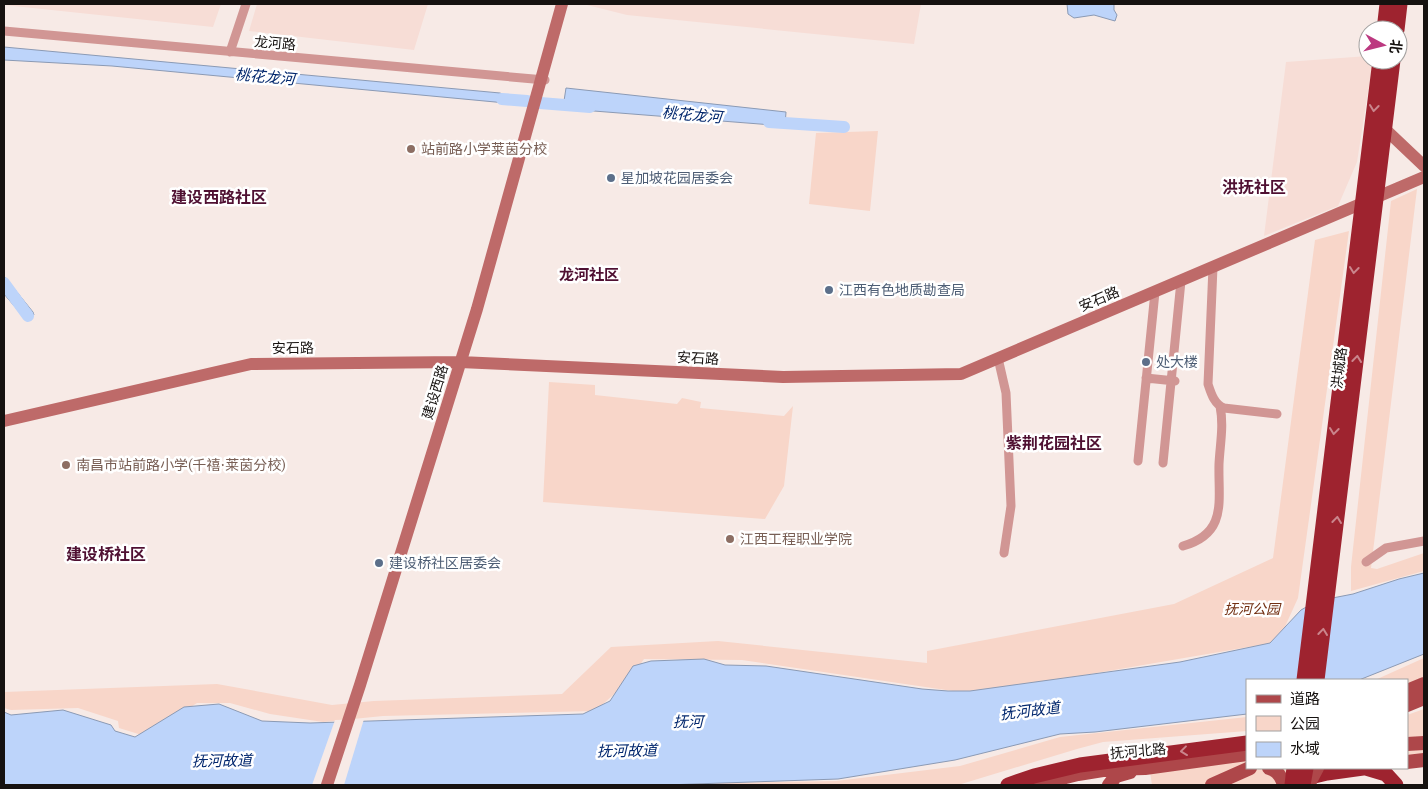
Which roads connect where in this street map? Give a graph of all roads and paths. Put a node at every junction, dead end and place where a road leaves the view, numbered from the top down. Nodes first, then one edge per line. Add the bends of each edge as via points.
1 (246, 4) edge
2 (562, 4) edge
3 (567, 4) edge
4 (1387, 4) edge
5 (1400, 4) edge
6 (1385, 20) edge
7 (1398, 20) edge
8 (4, 31) edge
9 (230, 52) junction
10 (1379, 70) edge
11 (1392, 70) edge
12 (542, 79) junction
13 (1385, 128) junction
14 (1424, 166) edge
15 (1424, 177) edge
16 (1370, 199) junction
17 (1212, 268) junction
18 (1181, 281) junction
19 (1155, 292) junction
20 (998, 358) junction
21 (463, 362) junction
22 (1146, 378) junction
23 (1173, 381) junction
24 (1220, 406) junction
25 (1277, 414) dead end
26 (4, 421) edge
27 (1138, 461) dead end
28 (1163, 463) dead end
29 (1424, 541) edge
30 (1183, 546) dead end
31 (1004, 553) dead end
32 (1366, 562) dead end
33 (1324, 569) junction
34 (1304, 679) edge
35 (1317, 679) edge
36 (1424, 684) edge
37 (362, 686) junction
38 (1408, 692) edge
39 (1424, 698) edge
40 (1408, 705) edge
41 (1424, 743) edge
42 (1240, 744) edge
43 (1408, 744) edge
44 (1246, 754) edge
45 (1424, 760) edge
46 (1408, 762) edge
47 (1145, 768) junction
48 (1248, 769) edge
49 (1272, 769) edge
50 (1294, 769) edge
51 (1306, 769) edge
52 (1316, 769) edge
53 (1357, 769) edge
54 (1368, 769) edge
55 (327, 785) edge
56 (332, 785) edge
57 (1008, 785) edge
58 (1033, 785) edge
59 (1109, 785) edge
60 (1212, 785) edge
61 (1279, 785) edge
62 (1284, 785) edge
63 (1292, 785) edge
64 (1304, 785) edge
65 (1308, 785) edge
66 (1396, 785) edge

1 - 9 street
2 - 12 street, 建设西路
3 - 12 street, 建设西路
4 - 6 highway
5 - 7 highway
8 - 9 street, 龙河路
9 - 12 street, 龙河路
10 -> 16 highway, 洪城路
11 - 13 highway, 洪城路
12 - 21 street, 建设西路
13 - 14 street
13 - 16 highway, 洪城路
15 - 16 street, 安石路
16 - 17 street, 安石路
16 - 33 highway, 洪城路
17 - 18 street, 安石路
17 - 24 street via 1208,384
18 - 19 street, 安石路
18 - 23 street
19 - 20 street, 安石路
19 - 22 street
20 - 21 street, 安石路 via 962,374 783,377
20 - 31 street via 1006,394 1011,506
21 - 26 street, 安石路 via 251,364
21 - 37 street, 建设西路
22 - 23 street
22 - 27 street
23 - 28 street
24 - 25 street
24 - 30 street via 1218,517 1210,531
29 - 32 street via 1386,548
33 - 34 highway, 洪城路
35 -> 33 highway, 洪城路
36 - 38 main road
37 - 55 street, 建设西路
37 - 56 street, 建设西路
39 - 40 main road
41 - 43 main road
42 -> 57 highway via 1080,765
44 - 47 main road, 抚河北路
45 - 46 main road
47 - 58 main road, 抚河北路 via 1094,772
47 - 59 main road via 1116,776
48 - 60 main road
49 - 62 main road, bridge via 1282,778
50 - 63 highway, bridge
51 - 64 highway, bridge
52 - 65 main road, bridge
53 - 61 highway
54 - 66 highway via 1386,774

